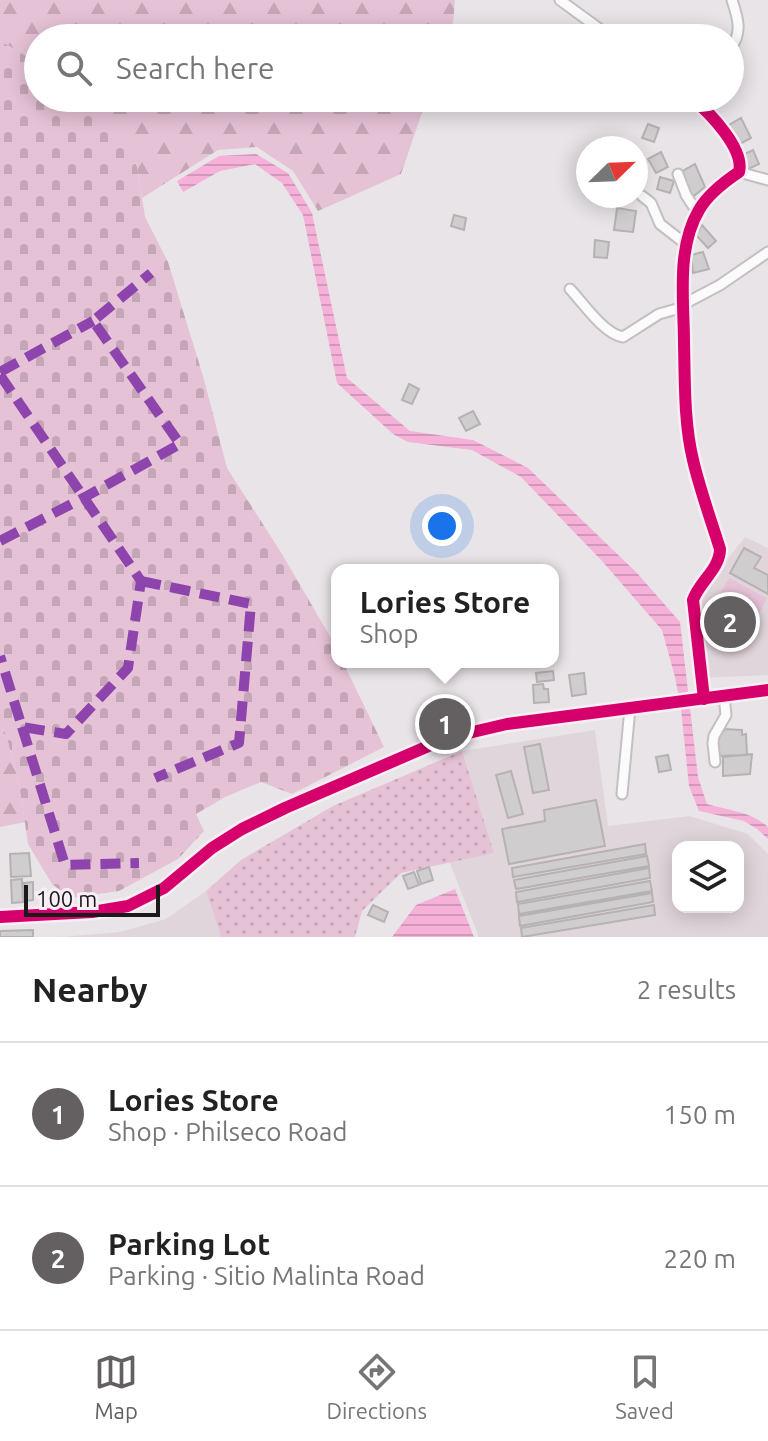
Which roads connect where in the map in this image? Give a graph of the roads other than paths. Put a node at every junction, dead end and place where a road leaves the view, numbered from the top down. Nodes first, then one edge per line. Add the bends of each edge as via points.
1 (560, 0) edge
2 (732, 0) edge
3 (593, 24) edge
4 (739, 24) edge
5 (705, 112) edge
6 (739, 172) junction
7 (678, 174) dead end
8 (768, 180) edge
9 (648, 201) edge
10 (697, 212) junction
11 (687, 245) junction
12 (768, 252) edge
13 (570, 289) dead end
14 (684, 306) junction
15 (768, 690) edge
16 (724, 696) junction
17 (702, 699) junction
18 (630, 708) junction
19 (715, 762) dead end
20 (622, 794) dead end
21 (0, 917) edge

1 - 3 street
2 - 4 street
5 - 6 street via 736,150
6 - 8 street
6 - 10 street
7 - 10 street
9 - 11 street via 660,224
10 - 11 street
11 - 14 street
12 - 14 street
13 - 14 street via 617,336
14 - 17 street via 691,449 720,549 693,600
15 - 16 street
16 - 17 street
16 - 19 street via 726,715 714,736
17 - 18 street
18 - 20 street
18 - 21 street via 447,738 242,829 154,895 128,906

